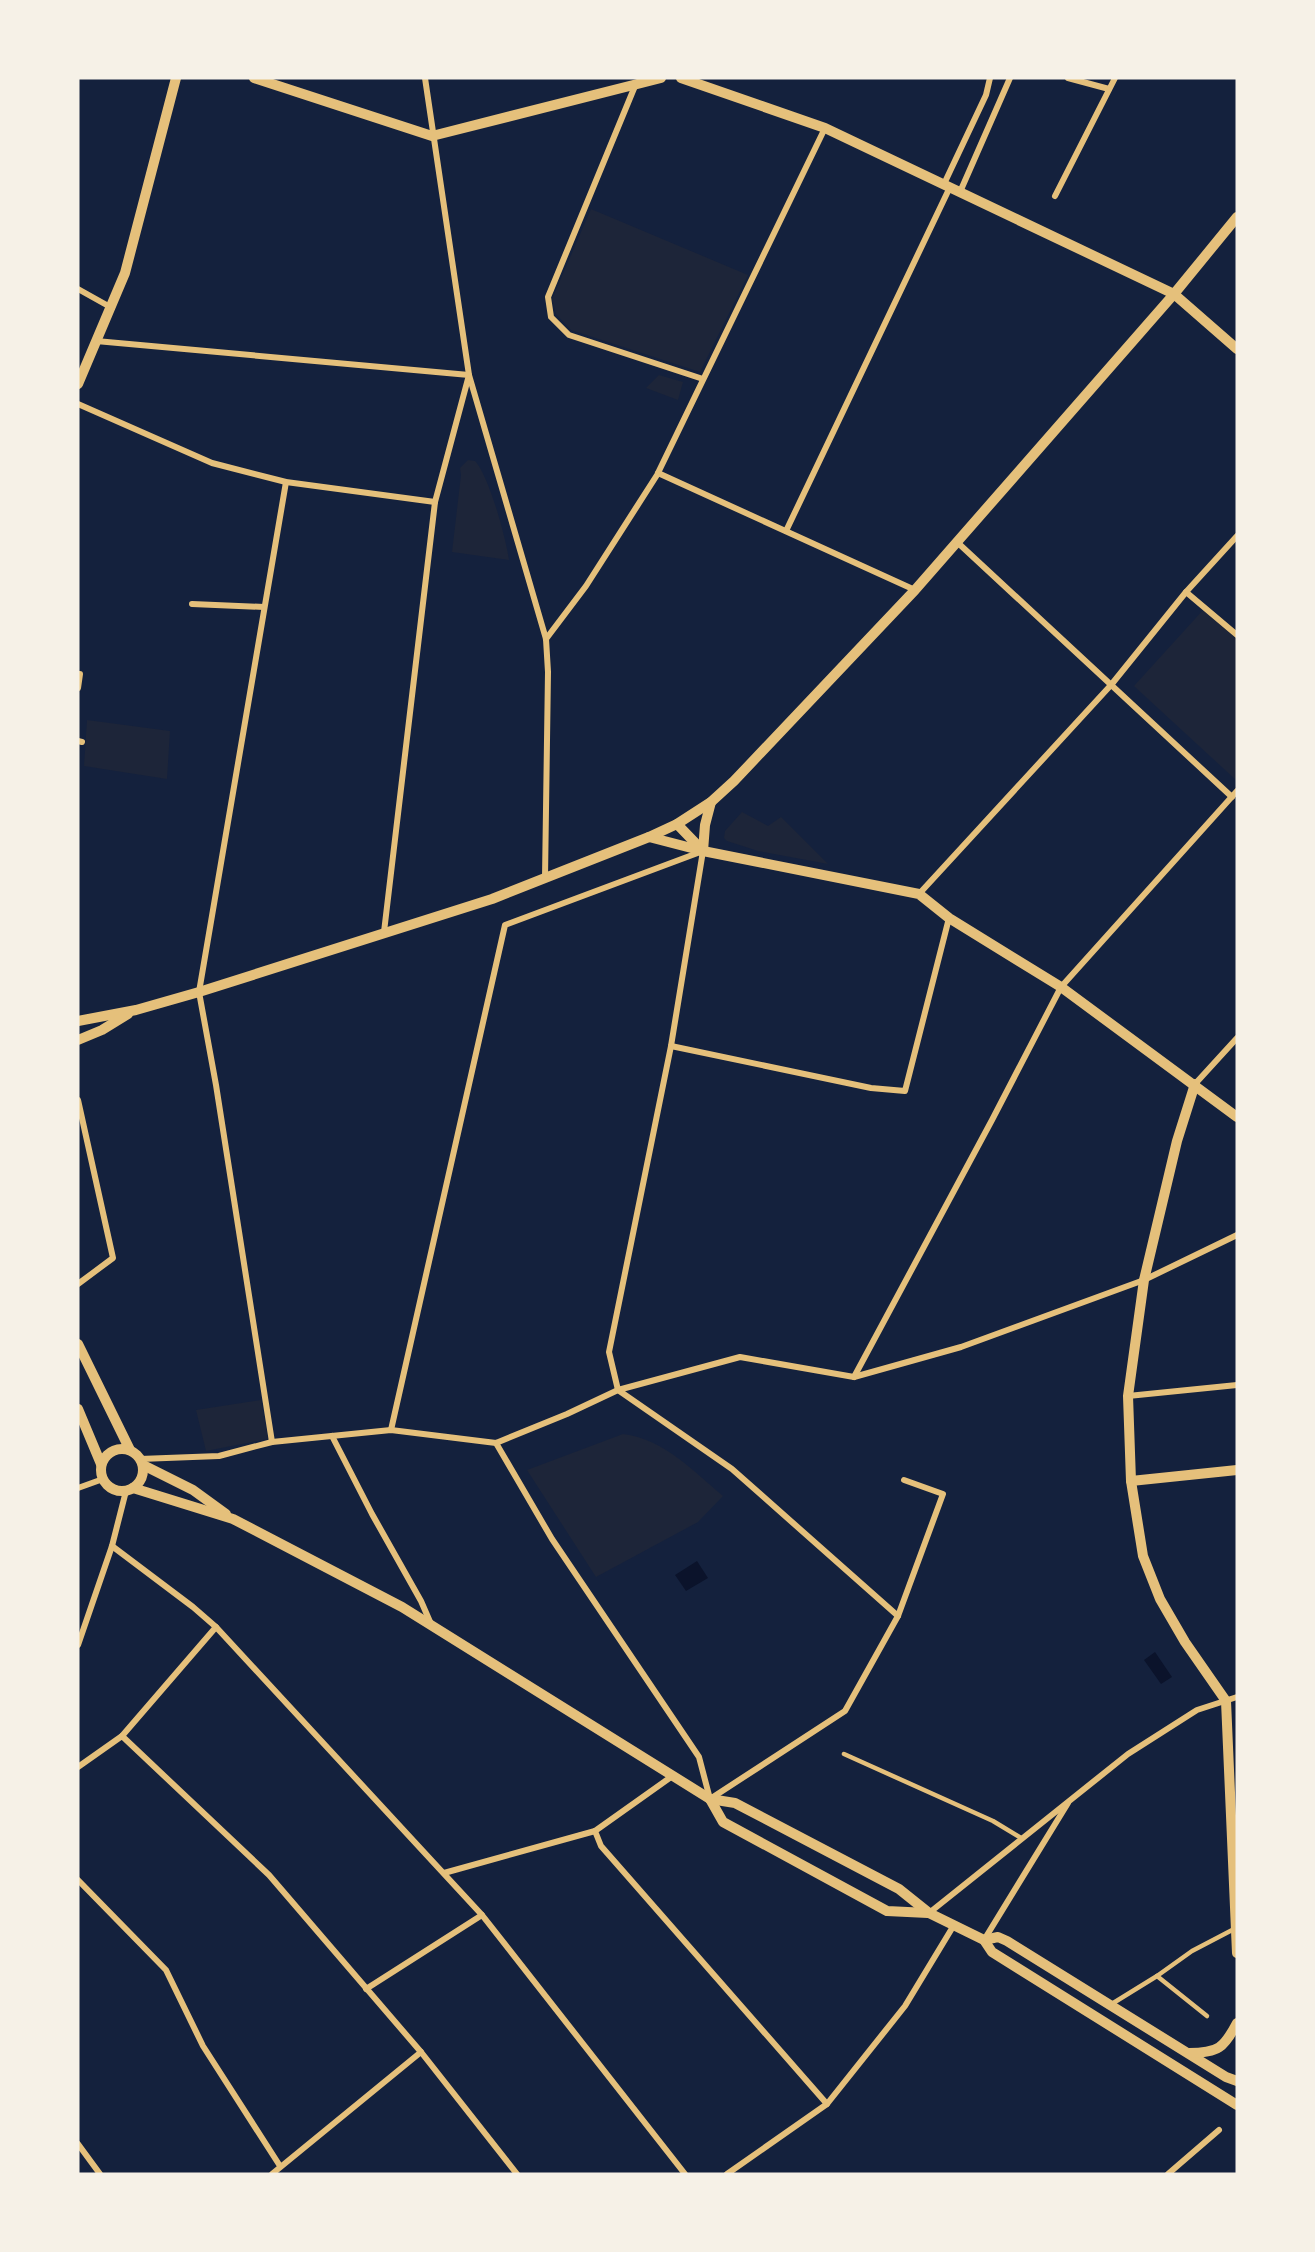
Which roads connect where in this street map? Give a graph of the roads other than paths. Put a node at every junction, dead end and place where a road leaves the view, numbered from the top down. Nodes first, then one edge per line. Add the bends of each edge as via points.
1 (176, 78) edge
2 (254, 78) edge
3 (425, 78) edge
4 (661, 78) edge
5 (681, 78) edge
6 (990, 78) edge
7 (1010, 78) edge
8 (1068, 78) edge
9 (1115, 78) edge
10 (635, 86) junction
11 (1109, 89) junction
12 (825, 128) junction
13 (432, 136) junction
14 (951, 188) junction
15 (1055, 196) dead end
16 (1237, 217) edge
17 (78, 289) edge
18 (1174, 294) junction
19 (112, 308) junction
20 (96, 341) junction
21 (1237, 350) edge
22 (469, 375) junction
23 (703, 379) junction
24 (78, 384) edge
25 (78, 404) edge
26 (658, 473) junction
27 (286, 482) junction
28 (435, 502) junction
29 (786, 531) junction
30 (1237, 536) edge
31 (957, 542) junction
32 (915, 590) junction
33 (1186, 592) junction
34 (192, 604) dead end
35 (264, 607) junction
36 (1237, 635) edge
37 (546, 639) junction
38 (78, 674) edge
39 (1111, 686) junction
40 (78, 688) edge
41 (1234, 794) edge
42 (711, 802) junction
43 (677, 824) junction
44 (649, 837) junction
45 (703, 851) junction
46 (545, 878) junction
47 (919, 894) junction
48 (949, 918) junction
49 (384, 933) junction
50 (1061, 987) junction
51 (199, 992) junction
52 (136, 1010) junction
53 (78, 1021) edge
54 (1237, 1038) edge
55 (78, 1040) edge
56 (671, 1046) junction
57 (1195, 1084) junction
58 (78, 1100) edge
59 (1237, 1116) edge
60 (1237, 1235) edge
61 (1144, 1280) junction
62 (78, 1284) edge
63 (78, 1344) edge
64 (854, 1377) junction
65 (1237, 1385) edge
66 (618, 1390) junction
67 (1128, 1396) junction
68 (78, 1409) edge
69 (391, 1430) junction
70 (333, 1436) junction
71 (272, 1442) junction
72 (496, 1443) junction
73 (130, 1450) junction
74 (142, 1462) junction
75 (101, 1464) junction
76 (1237, 1470) edge
77 (103, 1479) junction
78 (904, 1480) dead end
79 (1131, 1481) junction
80 (78, 1488) edge
81 (129, 1490) junction
82 (233, 1519) junction
83 (112, 1546) junction
84 (898, 1616) junction
85 (432, 1627) junction
86 (216, 1628) junction
87 (78, 1645) edge
88 (1232, 1699) edge
89 (122, 1736) junction
90 (843, 1754) dead end
91 (78, 1768) edge
92 (671, 1777) junction
93 (710, 1799) junction
94 (1070, 1800) junction
95 (595, 1831) junction
96 (1021, 1838) junction
97 (1235, 1860) edge
98 (444, 1873) junction
99 (78, 1880) edge
100 (929, 1913) junction
101 (482, 1915) junction
102 (955, 1924) junction
103 (1236, 1928) edge
104 (984, 1940) junction
105 (1237, 1953) edge
106 (1157, 1976) junction
107 (366, 1989) junction
108 (1110, 2005) junction
109 (1207, 2016) dead end
110 (1237, 2023) edge
111 (421, 2052) junction
112 (1187, 2053) junction
113 (1237, 2081) edge
114 (827, 2104) junction
115 (1237, 2105) edge
116 (1220, 2130) dead end
117 (78, 2144) edge
118 (280, 2166) junction
119 (100, 2174) edge
120 (272, 2174) edge
121 (517, 2174) edge
122 (685, 2174) edge
123 (727, 2174) edge
124 (1168, 2174) edge

1 - 19 street via 125,273
2 - 13 street
3 - 13 street
4 - 10 street
5 - 12 street
6 - 14 street
7 - 14 street
8 - 11 street
9 - 11 street
10 - 13 street
10 - 23 street via 548,297 551,318 569,335
11 - 15 street
12 - 14 street
12 - 23 street
13 - 22 street
14 - 18 street
14 - 29 street
16 - 18 street
17 - 19 street
18 - 21 street
18 - 31 street
19 - 20 street
20 - 22 street
20 - 24 street
22 - 28 street
22 - 37 street
23 - 26 street
25 - 27 street via 212,463
26 - 29 street
26 - 37 street via 586,586
27 - 28 street
27 - 35 street
28 - 49 street
29 - 32 street
30 - 33 street
31 - 32 street
31 - 39 street
32 - 42 street
33 - 36 street
33 - 39 street
34 - 35 street
35 - 51 street
37 - 46 street
38 - 40 street
39 - 41 street
39 - 47 street
41 - 50 street
42 - 43 street
42 - 45 street
43 - 44 street
43 - 45 street
44 - 45 street
44 - 46 street
45 - 47 street
45 - 56 street
45 - 69 street via 505,925
46 - 49 street
47 - 48 street
48 - 50 street
48 - 56 street via 905,1091 871,1088
49 - 51 street
50 - 57 street
50 - 64 street
51 - 52 street
51 - 71 street
52 - 53 street
52 - 55 street
54 - 57 street
56 - 66 street via 609,1352
57 - 59 street
57 - 61 street via 1177,1141
58 - 62 street via 113,1258
60 - 61 street
61 - 64 street via 962,1347
61 - 67 street
63 - 73 street
64 - 66 street via 740,1357
65 - 67 street
66 - 72 street
66 - 84 street via 732,1469
67 - 79 street
68 - 75 street
69 - 70 street
69 - 72 street
70 - 71 street
70 - 85 street
71 - 74 street via 219,1456
72 - 93 street via 552,1539 699,1757
73 - 74 street
73 - 75 street via 116,1449
74 - 81 street via 142,1479
74 - 82 street via 193,1490
75 - 77 street
76 - 79 street
77 - 80 street
77 - 81 street via 113,1489
78 - 84 street via 943,1494
79 - 88 street via 1143,1556 1160,1599 1185,1642
81 - 82 street
81 - 83 street
82 - 85 street via 402,1607
83 - 86 street
83 - 87 street
84 - 93 street via 844,1711
85 - 92 street
86 - 89 street
86 - 98 street
88 - 94 street via 1197,1710 1128,1754
88 - 97 street
89 - 91 street
89 - 107 street via 268,1875
90 - 96 lane via 993,1821
92 - 93 street
92 - 95 street
93 - 100 street via 735,1803 899,1889
93 - 100 street via 723,1822 887,1911
94 - 96 street
94 - 104 street
95 - 98 street
95 - 114 street via 601,1846
96 - 100 street
97 - 103 street
98 - 101 street
99 - 118 street via 166,1970 203,2046
100 - 102 street
101 - 107 street
101 - 122 street
102 - 104 street
102 - 114 street via 904,2006
103 - 105 street
103 - 106 lane via 1192,1951
104 - 108 street via 998,1937 1006,1941
104 - 115 street via 992,1952
106 - 108 lane
106 - 109 lane
107 - 111 street
108 - 112 street
110 - 112 street via 1226,2044 1209,2053
111 - 118 street
111 - 121 street
112 - 113 street
114 - 123 street
116 - 124 street
117 - 119 street
118 - 120 street

